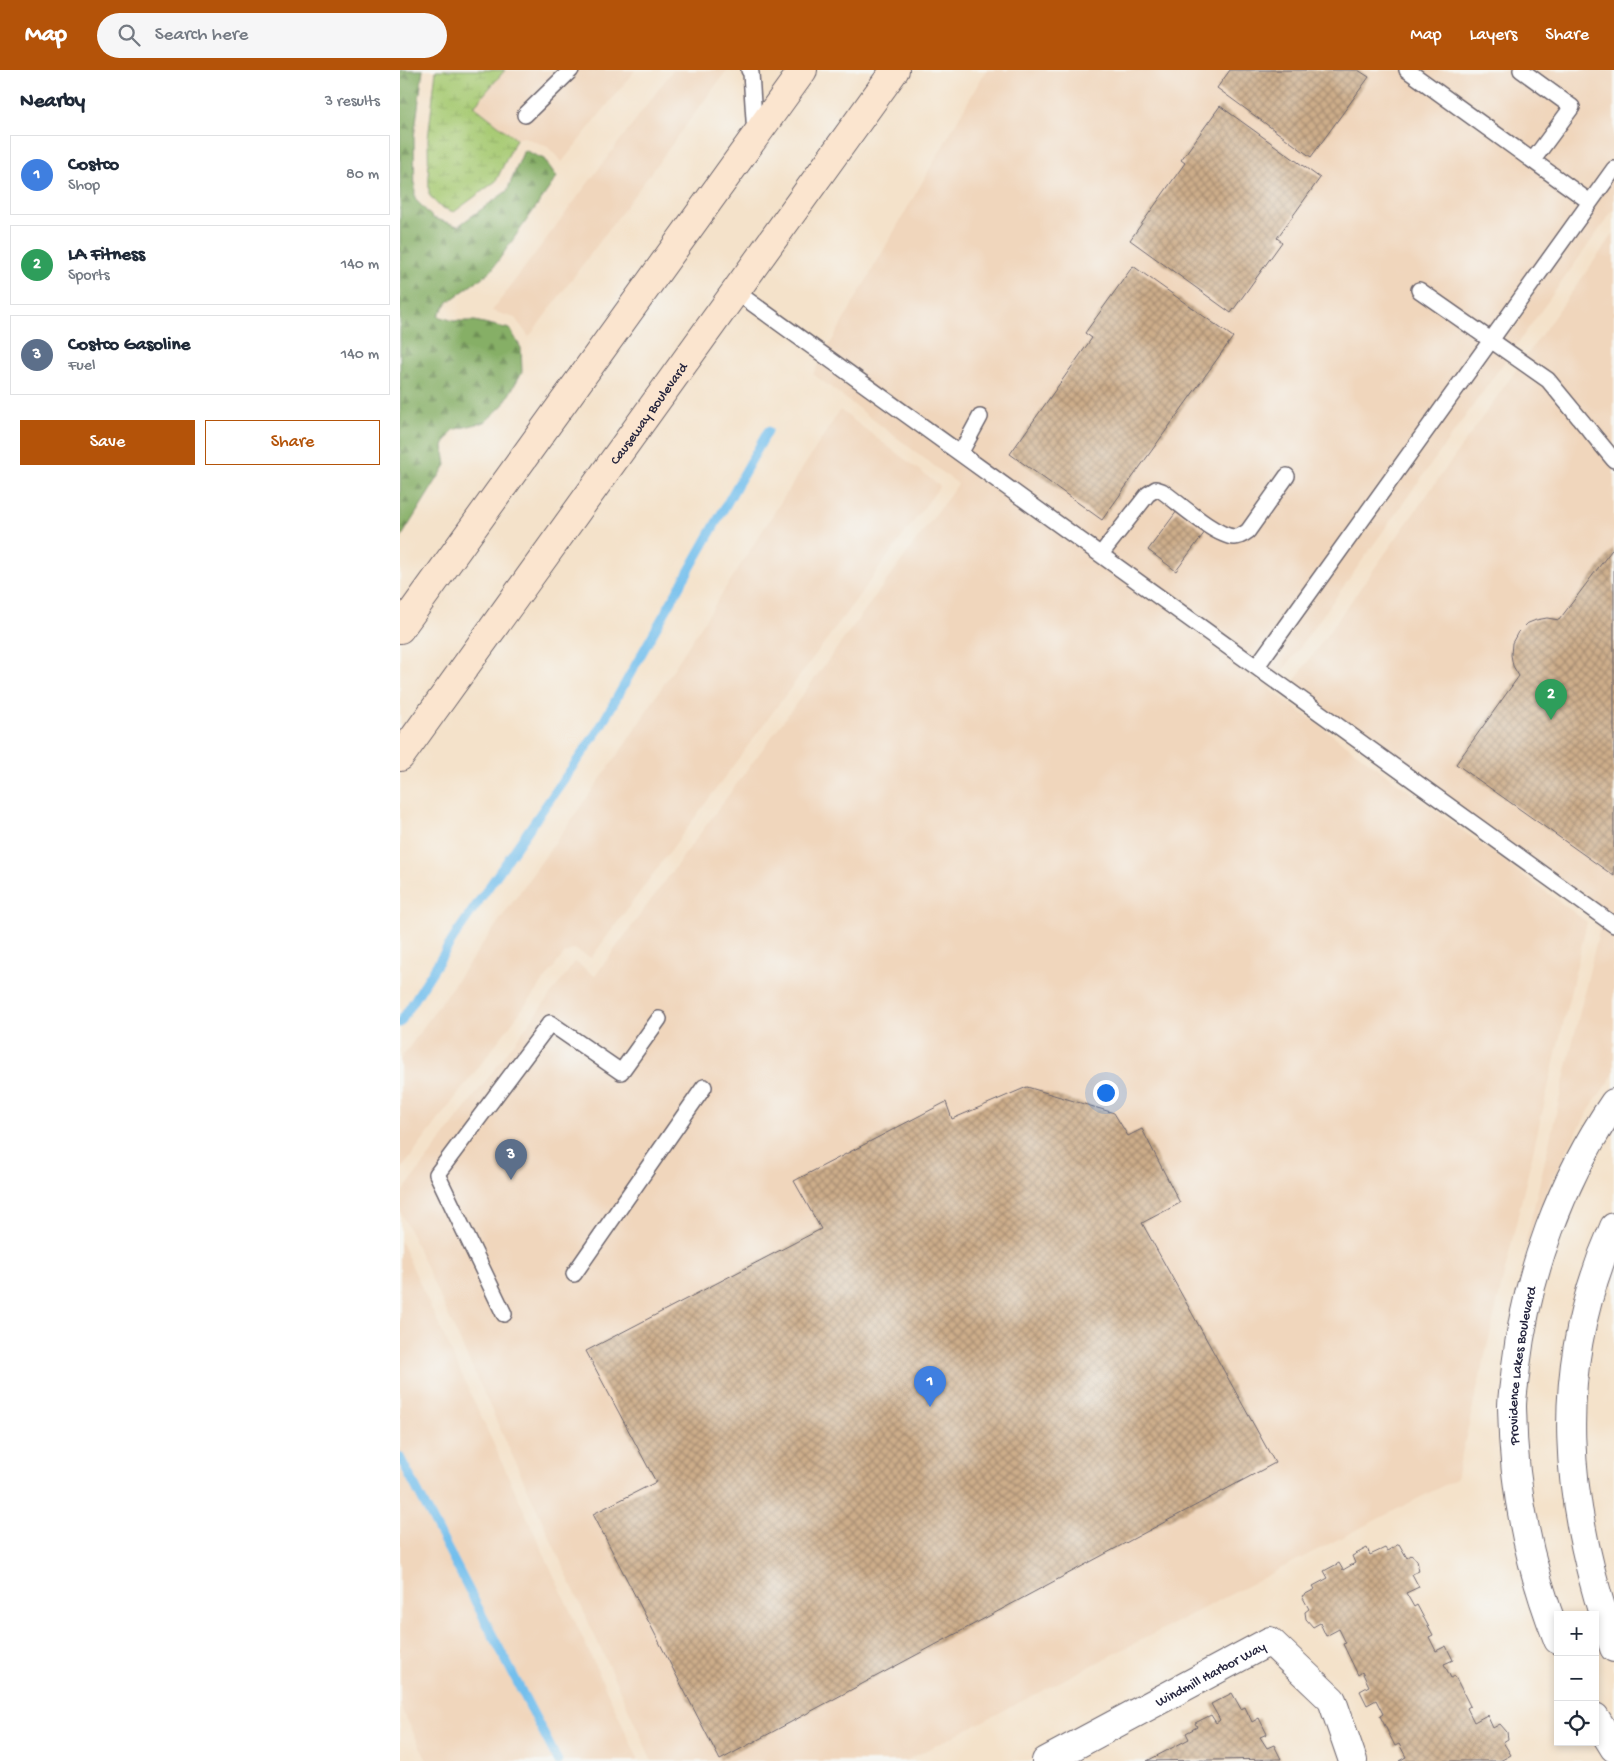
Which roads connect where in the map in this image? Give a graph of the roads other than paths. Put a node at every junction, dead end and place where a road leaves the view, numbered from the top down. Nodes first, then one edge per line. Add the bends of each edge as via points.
1 (571, 70) edge
2 (749, 70) edge
3 (803, 70) edge
4 (894, 70) edge
5 (1407, 70) edge
6 (1521, 70) edge
7 (525, 115) dead end
8 (755, 136) junction
9 (1533, 160) junction
10 (1614, 169) edge
11 (1590, 202) junction
12 (1419, 290) dead end
13 (735, 291) junction
14 (1490, 341) junction
15 (980, 417) dead end
16 (961, 452) junction
17 (1614, 460) edge
18 (1287, 476) dead end
19 (1101, 554) junction
20 (400, 630) edge
21 (1257, 666) junction
22 (400, 757) edge
23 (1614, 925) edge
24 (659, 1019) dead end
25 (704, 1087) dead end
26 (1614, 1103) edge
27 (1614, 1228) edge
28 (574, 1274) dead end
29 (504, 1314) dead end
30 (1554, 1628) edge
31 (1614, 1648) edge
32 (1599, 1724) edge
33 (1614, 1748) edge
34 (1046, 1761) edge
35 (1353, 1761) edge

1 - 7 lane
2 - 8 lane via 752,73
3 - 8 main road
4 - 13 main road, Causeway Boulevard
5 - 9 lane
6 - 9 lane via 1572,106
8 - 20 main road
9 - 11 lane
10 - 11 lane
11 - 14 lane
12 - 14 lane
13 - 16 lane
13 - 22 main road, Causeway Boulevard
14 - 17 lane via 1548,380
14 - 21 lane
15 - 16 lane
16 - 19 lane
18 - 19 lane via 1248,531 1234,537 1218,531 1156,489 1148,494
19 - 21 lane
21 - 23 lane
24 - 29 lane via 621,1072 550,1023 437,1174
25 - 28 lane
26 - 30 street, Providence Lakes Boulevard via 1581,1160 1553,1219 1535,1271 1519,1344 1512,1406 1526,1533
27 - 31 street via 1599,1261 1581,1326 1571,1391 1570,1455 1587,1564
32 - 33 street
34 - 35 street, Windmill Harbor Way via 1270,1642 1332,1700

